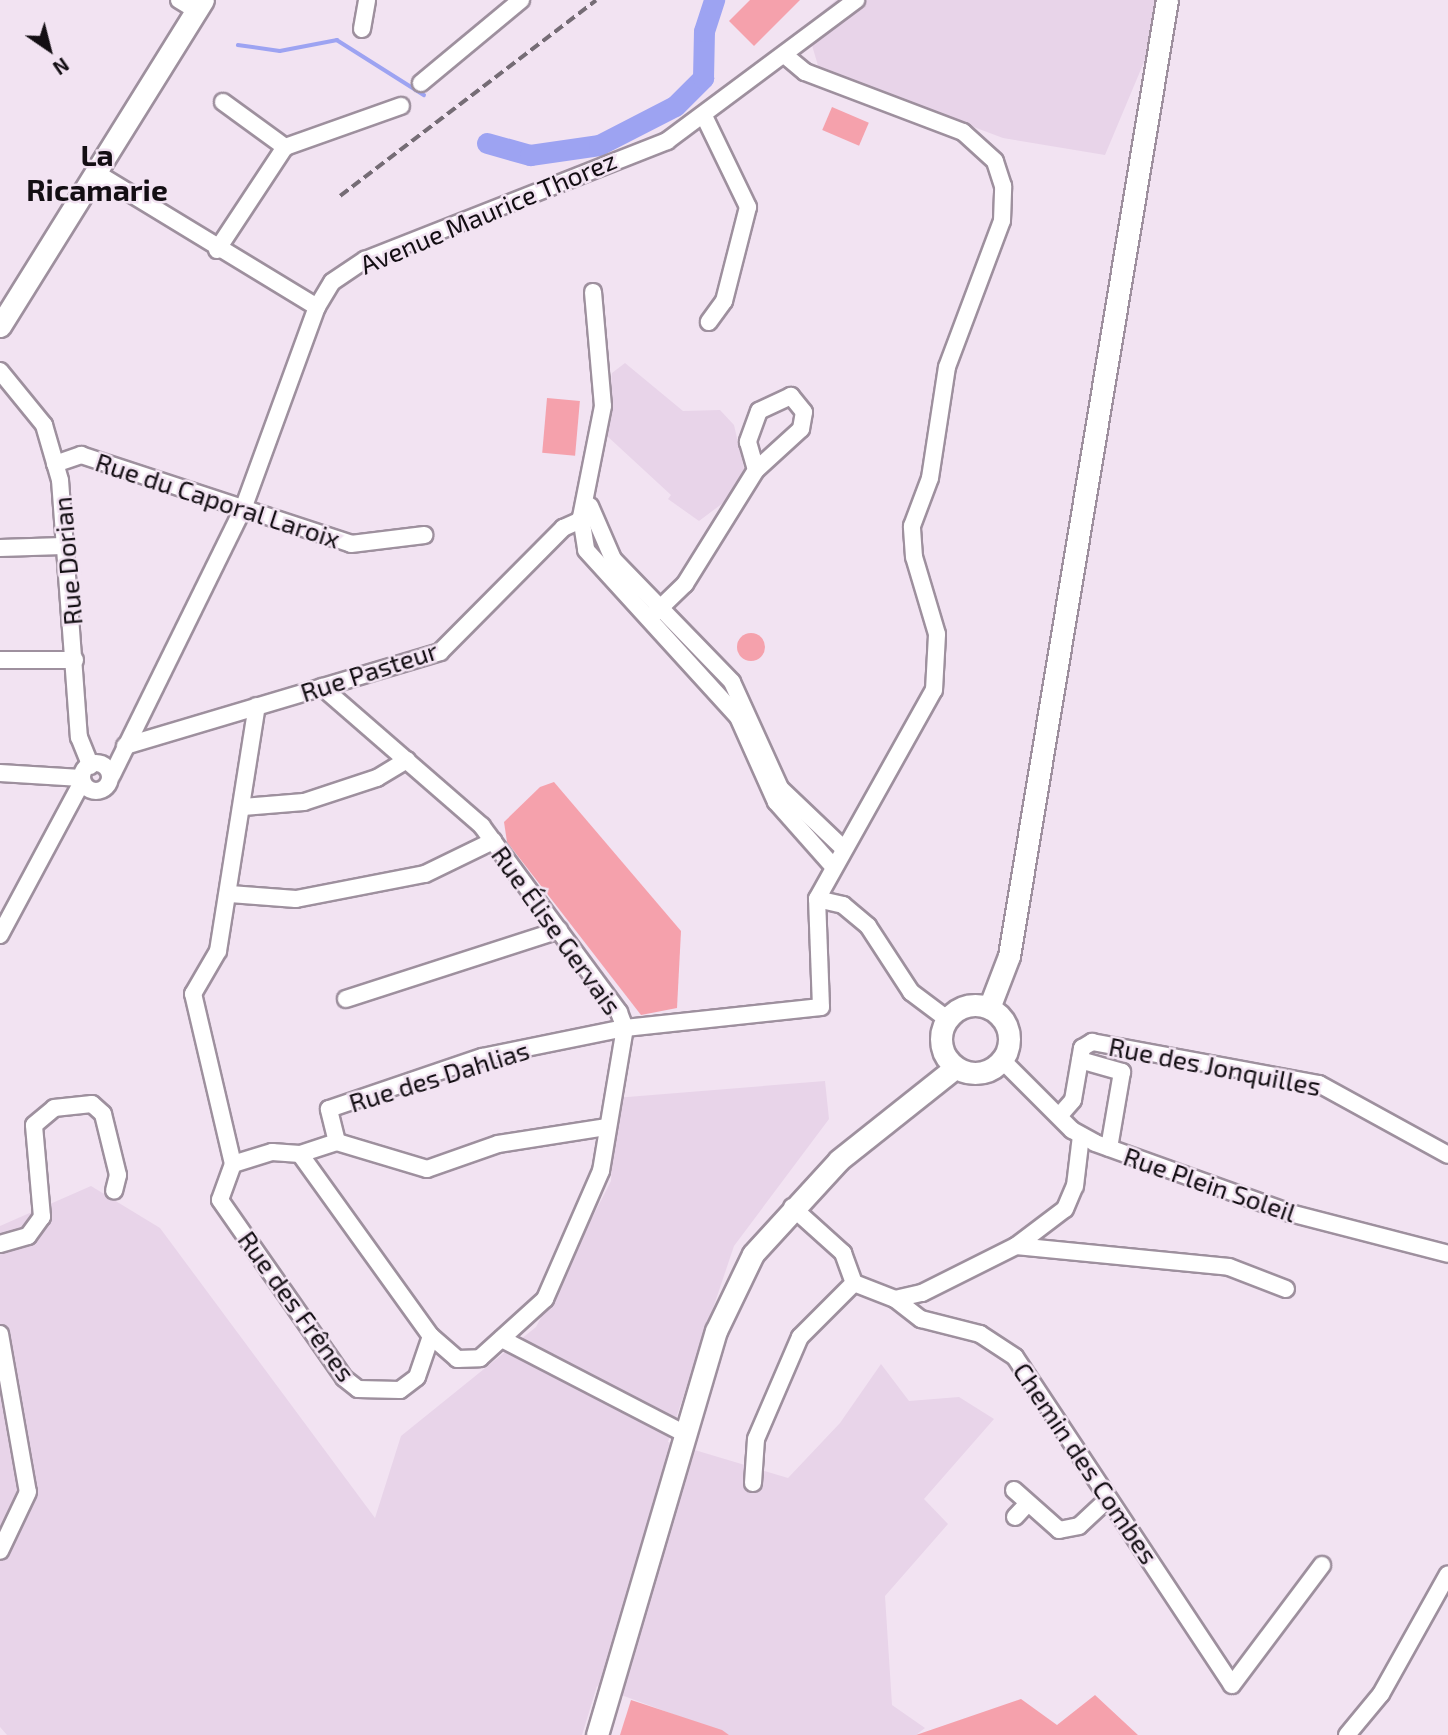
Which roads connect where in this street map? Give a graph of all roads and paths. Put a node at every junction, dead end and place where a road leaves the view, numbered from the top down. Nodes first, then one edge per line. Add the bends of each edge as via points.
1 (521, 0) edge
2 (856, 0) edge
3 (1167, 0) edge
4 (368, 2) edge
5 (193, 4) edge
6 (362, 29) dead end
7 (785, 55) junction
8 (421, 83) dead end
9 (223, 102) dead end
10 (401, 106) dead end
11 (705, 118) junction
12 (285, 147) junction
13 (95, 172) junction
14 (217, 250) junction
15 (593, 292) dead end
16 (317, 307) junction
17 (3, 316) edge
18 (709, 323) dead end
19 (0, 371) edge
20 (55, 464) junction
21 (756, 470) junction
22 (243, 509) junction
23 (587, 516) junction
24 (424, 535) dead end
25 (63, 546) junction
26 (0, 548) edge
27 (661, 608) junction
28 (649, 620) junction
29 (0, 660) edge
30 (75, 660) junction
31 (322, 687) junction
32 (257, 706) junction
33 (141, 718) junction
34 (193, 725) junction
35 (125, 746) junction
36 (407, 760) junction
37 (0, 773) edge
38 (93, 777) junction
39 (243, 807) junction
40 (493, 841) junction
41 (843, 848) junction
42 (832, 865) junction
43 (230, 894) junction
44 (817, 899) junction
45 (559, 930) junction
46 (0, 935) edge
47 (346, 999) dead end
48 (989, 1007) junction
49 (947, 1019) junction
50 (625, 1028) junction
51 (1002, 1059) junction
52 (1080, 1060) junction
53 (956, 1067) junction
54 (1060, 1115) junction
55 (606, 1127) junction
56 (1081, 1136) junction
57 (337, 1142) junction
58 (1109, 1148) junction
59 (300, 1154) junction
60 (1448, 1154) edge
61 (233, 1164) junction
62 (114, 1191) dead end
63 (792, 1207) junction
64 (0, 1244) edge
65 (1016, 1246) junction
66 (1448, 1254) edge
67 (854, 1283) junction
68 (1286, 1289) dead end
69 (895, 1299) junction
70 (0, 1334) edge
71 (431, 1336) junction
72 (502, 1339) junction
73 (687, 1435) junction
74 (754, 1483) dead end
75 (1014, 1490) dead end
76 (1106, 1501) junction
77 (1027, 1504) junction
78 (1015, 1517) dead end
79 (0, 1550) edge
80 (1322, 1566) dead end
81 (1448, 1574) edge
82 (597, 1735) edge
83 (1347, 1735) edge

1 - 8 street
2 - 7 street, Avenue Maurice Thorez
3 - 48 main road via 1009,956
4 - 6 street
5 - 13 main road
7 - 11 street, Avenue Maurice Thorez
7 - 41 street via 805,72 963,132 995,161 1003,186 1002,221 947,367 930,478 912,526 914,557 937,634 934,690 911,740
9 - 12 street
10 - 12 street
11 - 16 street, Avenue Maurice Thorez via 554,189 365,260 332,282
11 - 18 street via 748,207 724,301
12 - 14 street
13 - 14 street
13 - 17 main road
14 - 16 street
15 - 23 street via 603,405
16 - 22 street, Avenue Maurice Thorez
19 - 20 street, Rue Dorian via 44,425
20 - 22 street, Rue du Caporal Laroix via 81,454
20 - 25 street, Rue Dorian
21 - 21 street via 801,429 804,412 791,396 759,411 748,442
21 - 27 street via 685,584
22 - 24 street, Rue du Caporal Laroix via 351,544
22 - 33 street, Avenue Maurice Thorez
23 - 27 street via 613,559
23 - 28 street via 586,550
23 - 31 street, Rue Pasteur via 518,573 440,652
25 - 26 street
25 - 30 street, Rue Dorian
27 - 28 street
27 - 41 street via 732,682 780,788
28 - 42 street via 738,717 776,802
29 - 30 street
30 - 38 street, Rue Dorian via 80,748
31 - 32 street, Rue Pasteur
31 - 36 street, Rue Élise Gervais
32 - 34 street, Rue Pasteur
32 - 39 street
33 - 34 street, Rue Pasteur via 168,728
33 - 35 street, Avenue Maurice Thorez
34 - 35 street, Rue Pasteur
35 - 38 street, Avenue Maurice Thorez
36 - 39 street via 377,778 304,802
36 - 40 street, Rue Élise Gervais
37 - 38 street
38 - 46 street, Avenue Maurice Thorez
39 - 43 street
40 - 43 street via 425,874 296,899
40 - 45 street, Rue Élise Gervais
41 - 42 street
42 - 44 street
43 - 61 street via 218,951 193,994
44 - 49 street via 843,905 868,926 911,992
44 - 50 street via 821,1007
45 - 47 street
45 - 50 street, Rue Élise Gervais
48 - 49 main road via 966,1006
48 - 51 main road via 1008,1031
49 - 53 main road via 943,1049
50 - 55 street, Rue Élise Gervais
50 - 57 street, Rue des Dahlias via 482,1057 328,1109
51 - 53 main road via 984,1071
51 - 54 street, Rue Plein Soleil
52 - 54 street, Rue des Jonquilles via 1073,1100
52 - 58 street via 1122,1072
52 - 60 street, Rue des Jonquilles via 1092,1042 1319,1084
53 - 63 main road via 839,1160
54 - 56 street, Rue Plein Soleil
55 - 57 street via 498,1144 426,1169
55 - 72 street, Rue Élise Gervais via 601,1171 545,1299
56 - 58 street, Rue Plein Soleil
56 - 65 street via 1075,1186 1065,1209
57 - 59 street
58 - 66 street, Rue Plein Soleil via 1290,1213
59 - 61 street via 272,1152
59 - 71 street, Rue Élise Gervais
61 - 71 street, Rue des Frênes via 220,1200 344,1378 358,1389 400,1390 417,1377
62 - 64 street via 118,1175 103,1114 92,1104 54,1108 34,1125 41,1217 28,1236
63 - 67 street via 843,1253
63 - 73 main road via 752,1254 722,1320
65 - 68 street via 1228,1267
65 - 69 street via 922,1293
67 - 69 street, Chemin des Combes
67 - 74 street via 800,1337 756,1439
69 - 76 street, Chemin des Combes via 921,1319 972,1331 1015,1357
70 - 79 street via 28,1492
71 - 72 street, Rue Élise Gervais via 457,1359 480,1358
72 - 73 street
73 - 82 main road
75 - 77 street
76 - 77 street via 1079,1526 1059,1530
76 - 80 street, Chemin des Combes via 1232,1685
77 - 78 street
81 - 83 street via 1381,1695

